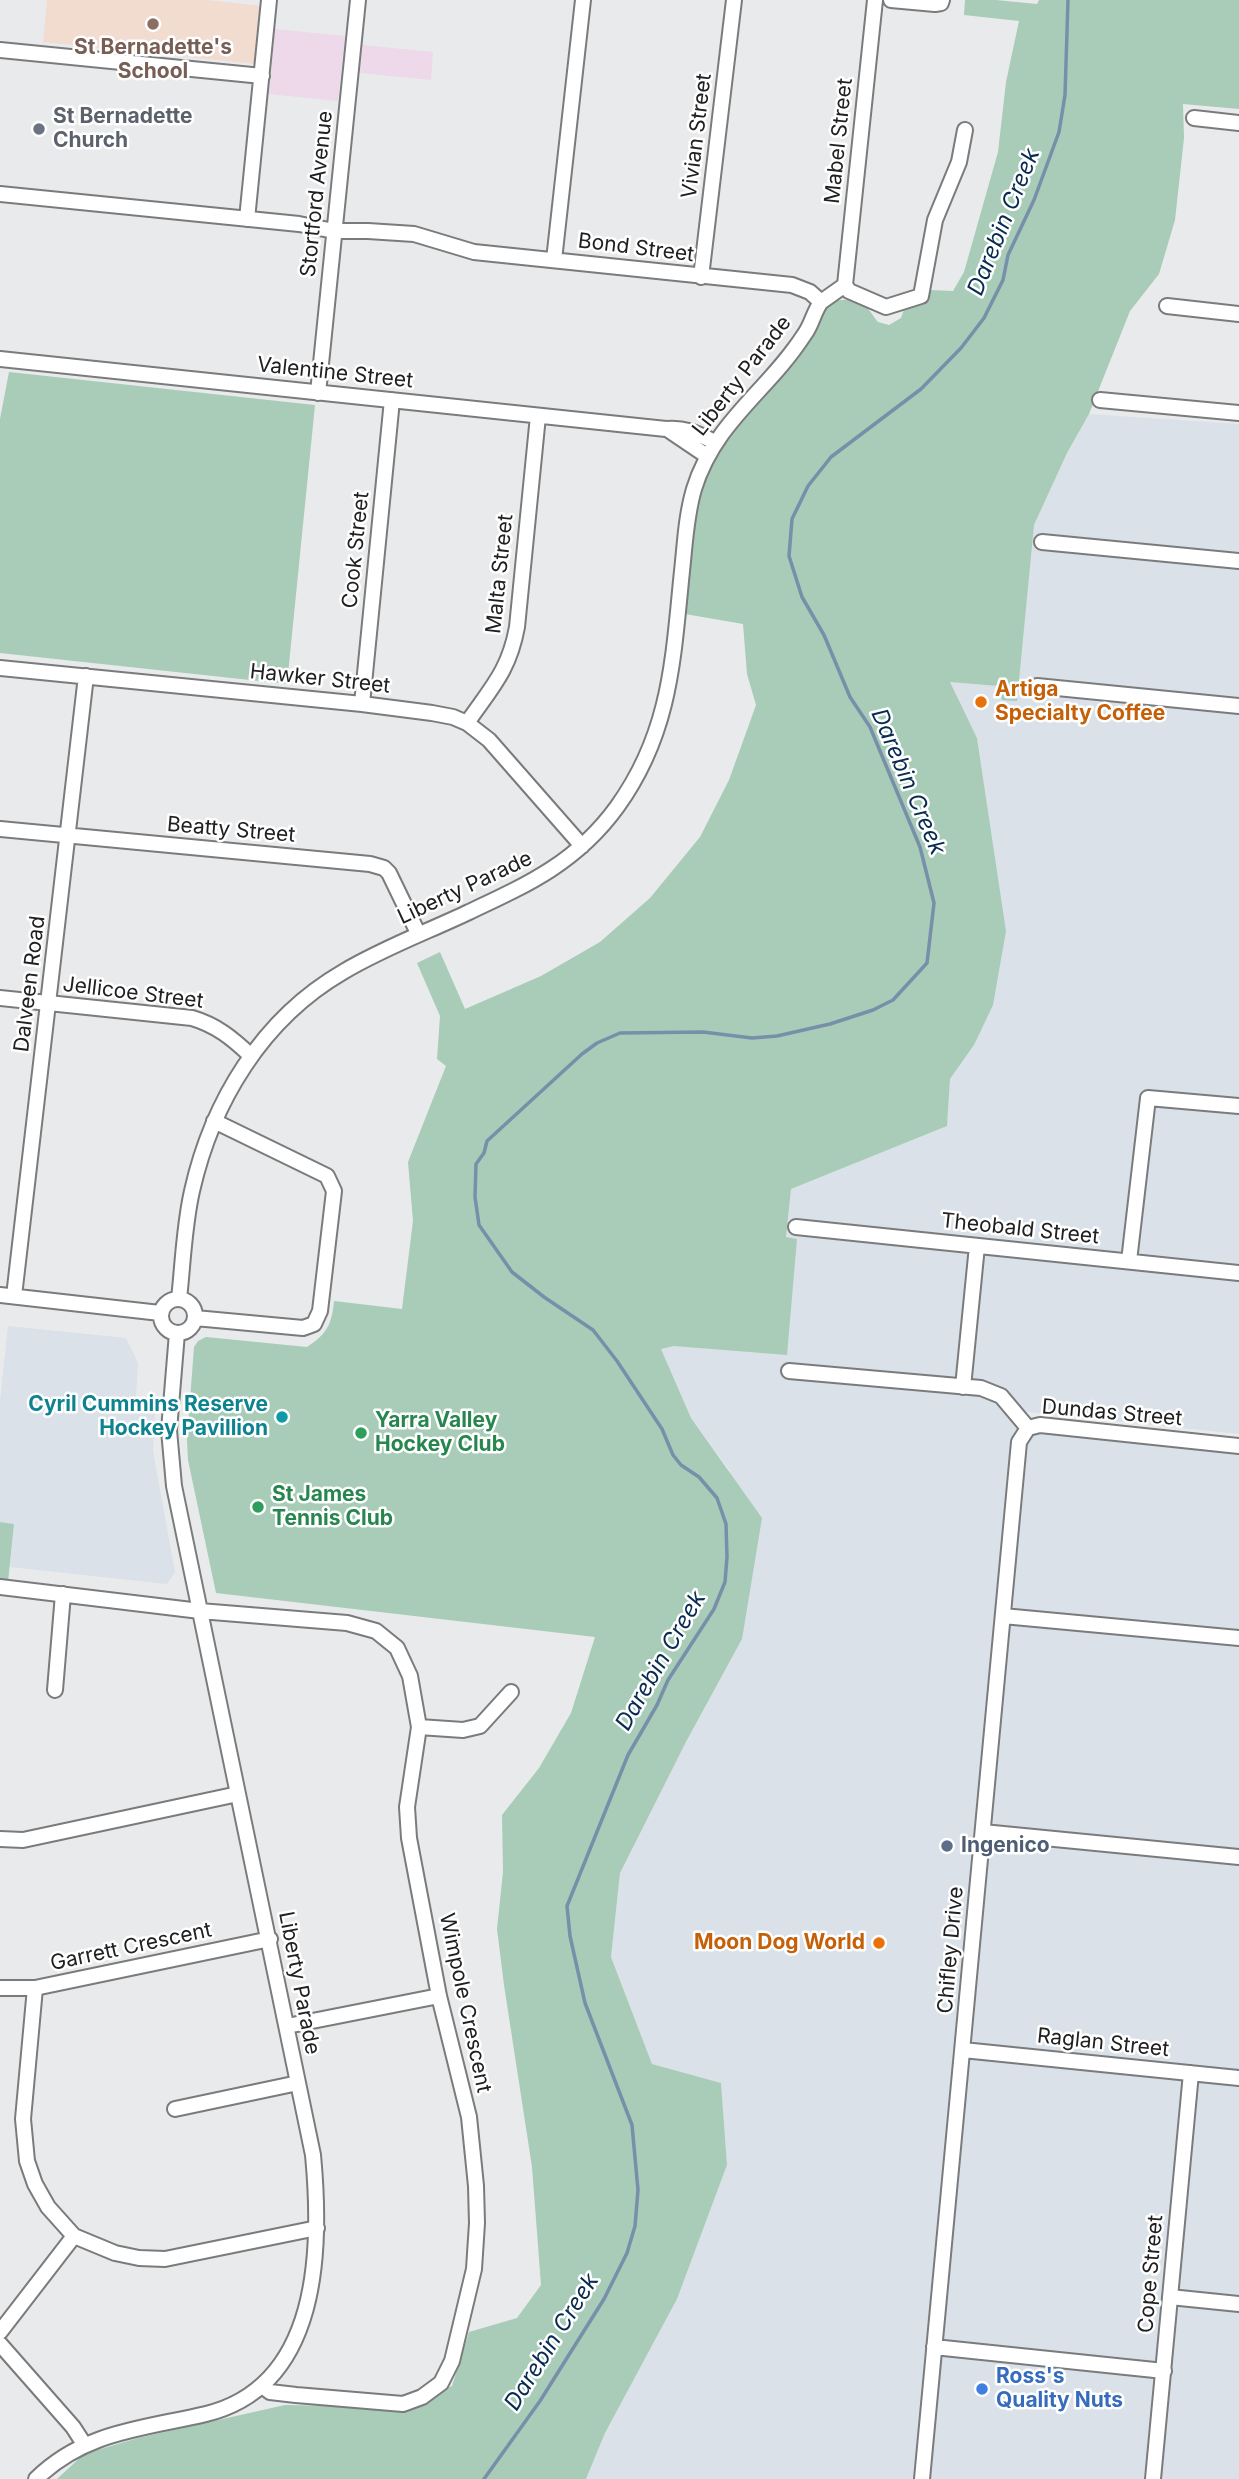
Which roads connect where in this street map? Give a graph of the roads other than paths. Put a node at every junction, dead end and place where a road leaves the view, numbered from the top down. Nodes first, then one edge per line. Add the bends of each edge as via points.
1 (269, 0) edge
2 (358, 0) edge
3 (583, 0) edge
4 (734, 0) edge
5 (875, 0) edge
6 (891, 0) edge
7 (942, 1) edge
8 (0, 50) edge
9 (261, 76) junction
10 (1194, 118) dead end
11 (1239, 123) edge
12 (965, 130) dead end
13 (0, 194) edge
14 (247, 219) junction
15 (335, 227) junction
16 (554, 260) junction
17 (701, 277) junction
18 (845, 285) junction
19 (821, 302) junction
20 (1167, 306) dead end
21 (1239, 313) edge
22 (0, 359) edge
23 (318, 393) junction
24 (393, 400) junction
25 (1101, 400) dead end
26 (1239, 413) edge
27 (538, 416) junction
28 (666, 429) junction
29 (715, 442) junction
30 (707, 456) junction
31 (1042, 542) dead end
32 (1239, 561) edge
33 (0, 668) edge
34 (86, 676) junction
35 (1037, 686) dead end
36 (362, 704) junction
37 (1239, 706) edge
38 (467, 723) junction
39 (0, 829) edge
40 (69, 836) junction
41 (582, 846) junction
42 (418, 933) junction
43 (0, 998) edge
44 (49, 1004) junction
45 (250, 1055) junction
46 (1239, 1106) edge
47 (214, 1121) junction
48 (796, 1227) dead end
49 (977, 1246) junction
50 (1129, 1261) junction
51 (1239, 1273) edge
52 (7, 1296) edge
53 (179, 1299) junction
54 (160, 1313) junction
55 (195, 1318) junction
56 (177, 1333) junction
57 (789, 1371) dead end
58 (962, 1387) junction
59 (1028, 1427) junction
60 (1239, 1446) edge
61 (0, 1587) edge
62 (63, 1594) junction
63 (200, 1611) junction
64 (1003, 1616) junction
65 (1239, 1638) edge
66 (55, 1690) dead end
67 (511, 1692) dead end
68 (419, 1727) junction
69 (239, 1794) junction
70 (983, 1832) junction
71 (0, 1839) edge
72 (1239, 1857) edge
73 (270, 1939) junction
74 (0, 1988) edge
75 (35, 1988) junction
76 (439, 1996) junction
77 (287, 2026) junction
78 (963, 2050) junction
79 (1191, 2073) junction
80 (1239, 2078) edge
81 (298, 2083) junction
82 (175, 2109) dead end
83 (317, 2228) junction
84 (74, 2236) junction
85 (1170, 2297) junction
86 (1239, 2304) edge
87 (0, 2332) edge
88 (0, 2344) edge
89 (934, 2347) junction
90 (1164, 2371) junction
91 (262, 2386) junction
92 (84, 2444) junction
93 (36, 2479) edge
94 (922, 2479) edge
95 (1153, 2479) edge

1 - 9 street
2 - 15 street, Stortford Avenue
3 - 16 street
4 - 17 street, Vivian Street
5 - 18 street, Mabel Street
6 - 7 street
8 - 9 street
9 - 14 street
10 - 11 street
12 - 18 street via 959,162 935,220 921,296 886,307
13 - 14 street, Bond Street
14 - 15 street, Bond Street
15 - 16 street, Bond Street via 414,234 474,252
15 - 23 street, Stortford Avenue
16 - 17 street, Bond Street
17 - 19 street, Bond Street via 792,285
18 - 19 street
19 - 29 street, Liberty Parade via 804,337
20 - 21 street
22 - 23 street, Valentine Street
23 - 24 street, Valentine Street
24 - 27 street, Valentine Street
24 - 36 street, Cook Street
25 - 26 street
27 - 28 street, Valentine Street
27 - 38 street, Malta Street via 512,650 500,678
28 - 29 street, Valentine Street via 692,431
28 - 30 street, Valentine Street
29 - 30 street, Liberty Parade
30 - 41 street, Liberty Parade via 690,503 672,670 662,717 633,784
31 - 32 street
33 - 34 street, Hawker Street
34 - 36 street, Hawker Street
34 - 40 street, Dalveen Road
35 - 37 street
36 - 38 street, Hawker Street via 432,713
38 - 41 street, Hawker Street via 489,740
39 - 40 street, Beatty Street
40 - 42 street, Beatty Street via 370,864 384,868 395,882
40 - 44 street, Dalveen Road
41 - 42 street, Liberty Parade via 548,874 516,891
42 - 45 street, Liberty Parade via 319,988
43 - 44 street, Jellicoe Street
44 - 45 street, Jellicoe Street via 204,1021
44 - 52 street, Dalveen Road
45 - 47 street, Liberty Parade
46 - 50 street via 1148,1098
47 - 53 street, Liberty Parade via 191,1194
47 - 55 street via 327,1176 334,1191 320,1311 314,1324 303,1328
48 - 49 street, Theobald Street
49 - 50 street, Theobald Street
49 - 58 street
50 - 51 street, Theobald Street
52 - 54 street
53 - 54 street via 169,1301
53 - 55 street via 190,1304
54 - 56 street via 163,1325
55 - 56 street via 189,1328
56 - 63 street, Liberty Parade via 170,1456
57 - 58 street, Dundas Street
58 - 59 street, Dundas Street via 1001,1396
59 - 60 street, Dundas Street
59 - 64 street, Chifley Drive via 1019,1442
61 - 62 street, Wimpole Crescent
62 - 63 street, Wimpole Crescent
62 - 66 street
63 - 68 street, Wimpole Crescent via 347,1623 376,1631 397,1648 410,1676
63 - 69 street, Liberty Parade
64 - 65 street
64 - 70 street, Chifley Drive
67 - 68 street via 480,1726 463,1730
68 - 76 street, Wimpole Crescent via 407,1807 409,1838
69 - 71 street via 23,1840
69 - 73 street, Liberty Parade
70 - 72 street
70 - 78 street, Chifley Drive
73 - 75 street, Garrett Crescent
73 - 77 street, Liberty Parade
74 - 75 street, Garrett Crescent
75 - 84 street via 23,2119 27,2161 48,2207
76 - 77 street
76 - 91 street, Wimpole Crescent via 469,2117 476,2186 474,2269 453,2361 441,2383 422,2398 403,2404 270,2392
77 - 81 street, Liberty Parade
78 - 79 street, Raglan Street
78 - 89 street, Chifley Drive
79 - 80 street, Raglan Street
79 - 85 street, Cope Street
81 - 82 street
81 - 83 street, Liberty Parade via 313,2155
83 - 84 street via 164,2259 127,2256
83 - 91 street, Liberty Parade via 300,2326 284,2360
84 - 87 street
85 - 86 street
85 - 90 street, Cope Street
88 - 92 street
89 - 90 street
89 - 94 street, Chifley Drive
90 - 95 street, Cope Street
91 - 92 street, Liberty Parade via 225,2409
92 - 93 street, Liberty Parade

